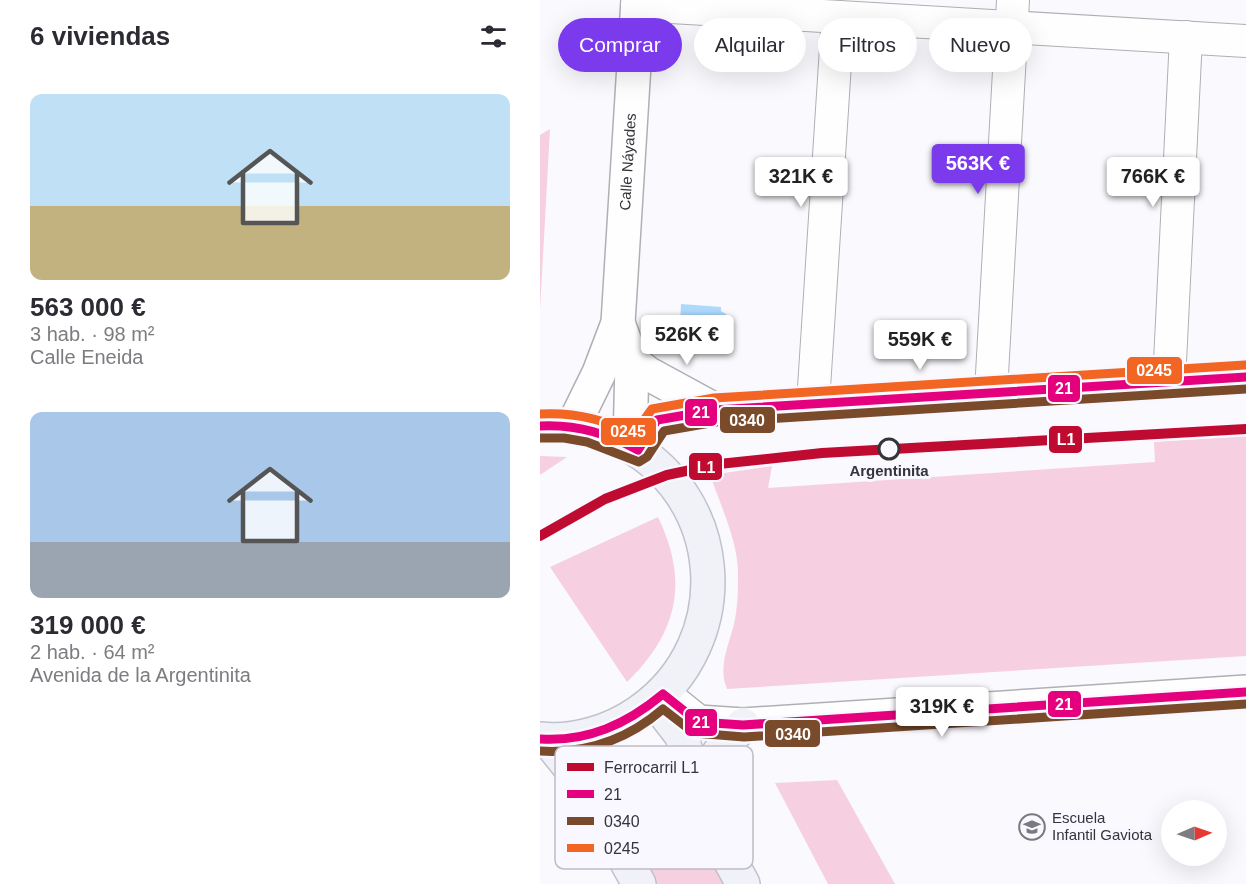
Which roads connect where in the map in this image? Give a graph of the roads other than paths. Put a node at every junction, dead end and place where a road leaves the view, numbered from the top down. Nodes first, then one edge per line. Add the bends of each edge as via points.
1 (638, 2) edge
2 (1013, 14) edge
3 (838, 16) junction
4 (1186, 37) junction
5 (1246, 41) edge
6 (618, 323) junction
7 (632, 361) junction
8 (1246, 377) edge
9 (1169, 382) junction
10 (991, 392) junction
11 (813, 403) junction
12 (715, 410) junction
13 (540, 426) edge
14 (573, 426) junction
15 (634, 448) junction
16 (1246, 692) edge
17 (659, 697) junction
18 (743, 725) junction
19 (544, 739) edge
20 (684, 746) edge
21 (724, 746) edge
22 (555, 752) edge
23 (631, 869) edge
24 (735, 869) edge
25 (639, 884) edge
26 (743, 884) edge

1 - 3 street
1 - 6 main road, Calle Náyades
2 - 3 street
2 - 4 street
2 - 10 street
3 - 11 street
4 - 5 street
4 - 9 street
6 - 7 main road, Calle Náyades
6 - 14 main road, Calle Náyades
7 - 12 main road
7 - 15 main road, Calle Náyades
8 - 9 main road
9 - 10 main road
10 - 11 main road
11 - 12 main road
12 - 15 main road via 657,420
13 - 14 main road
14 - 15 main road
15 - 17 main road via 667,475 687,502 700,532 708,567 708,602 700,636 684,667
16 - 18 main road
17 - 18 main road via 698,722
17 - 19 main road via 625,722 589,735
17 - 20 main road
18 - 21 main road
19 - 22 main road
23 - 25 main road
24 - 26 main road

